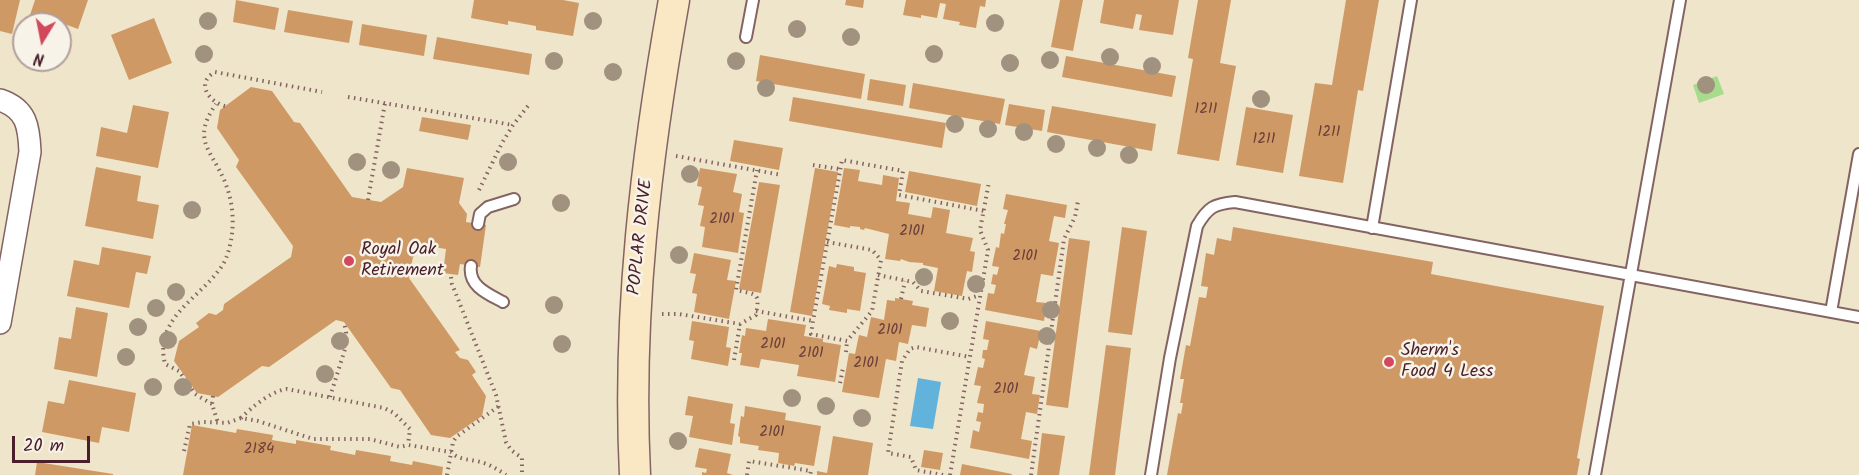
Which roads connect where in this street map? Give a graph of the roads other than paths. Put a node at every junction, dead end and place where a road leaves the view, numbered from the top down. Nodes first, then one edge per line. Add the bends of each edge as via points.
1 (674, 0) edge
2 (753, 0) edge
3 (1411, 0) edge
4 (1680, 0) edge
5 (746, 37) dead end
6 (0, 100) edge
7 (1859, 154) edge
8 (514, 199) dead end
9 (478, 224) dead end
10 (1372, 228) junction
11 (471, 266) dead end
12 (1630, 275) junction
13 (503, 302) dead end
14 (1831, 312) junction
15 (1859, 317) edge
16 (0, 323) edge
17 (635, 475) edge
18 (1151, 475) edge
19 (1594, 475) edge

1 - 17 main road, POPLAR DRIVE via 640,236 634,324
2 - 5 lane
3 - 10 lane
4 - 12 lane
6 - 16 street via 25,118 30,152
7 - 14 lane
8 - 9 lane via 488,207 480,214
10 - 12 lane
10 - 18 lane via 1235,202 1218,204 1205,212 1197,226 1172,347
11 - 13 lane via 472,280
12 - 14 lane
12 - 19 lane
14 - 15 lane

